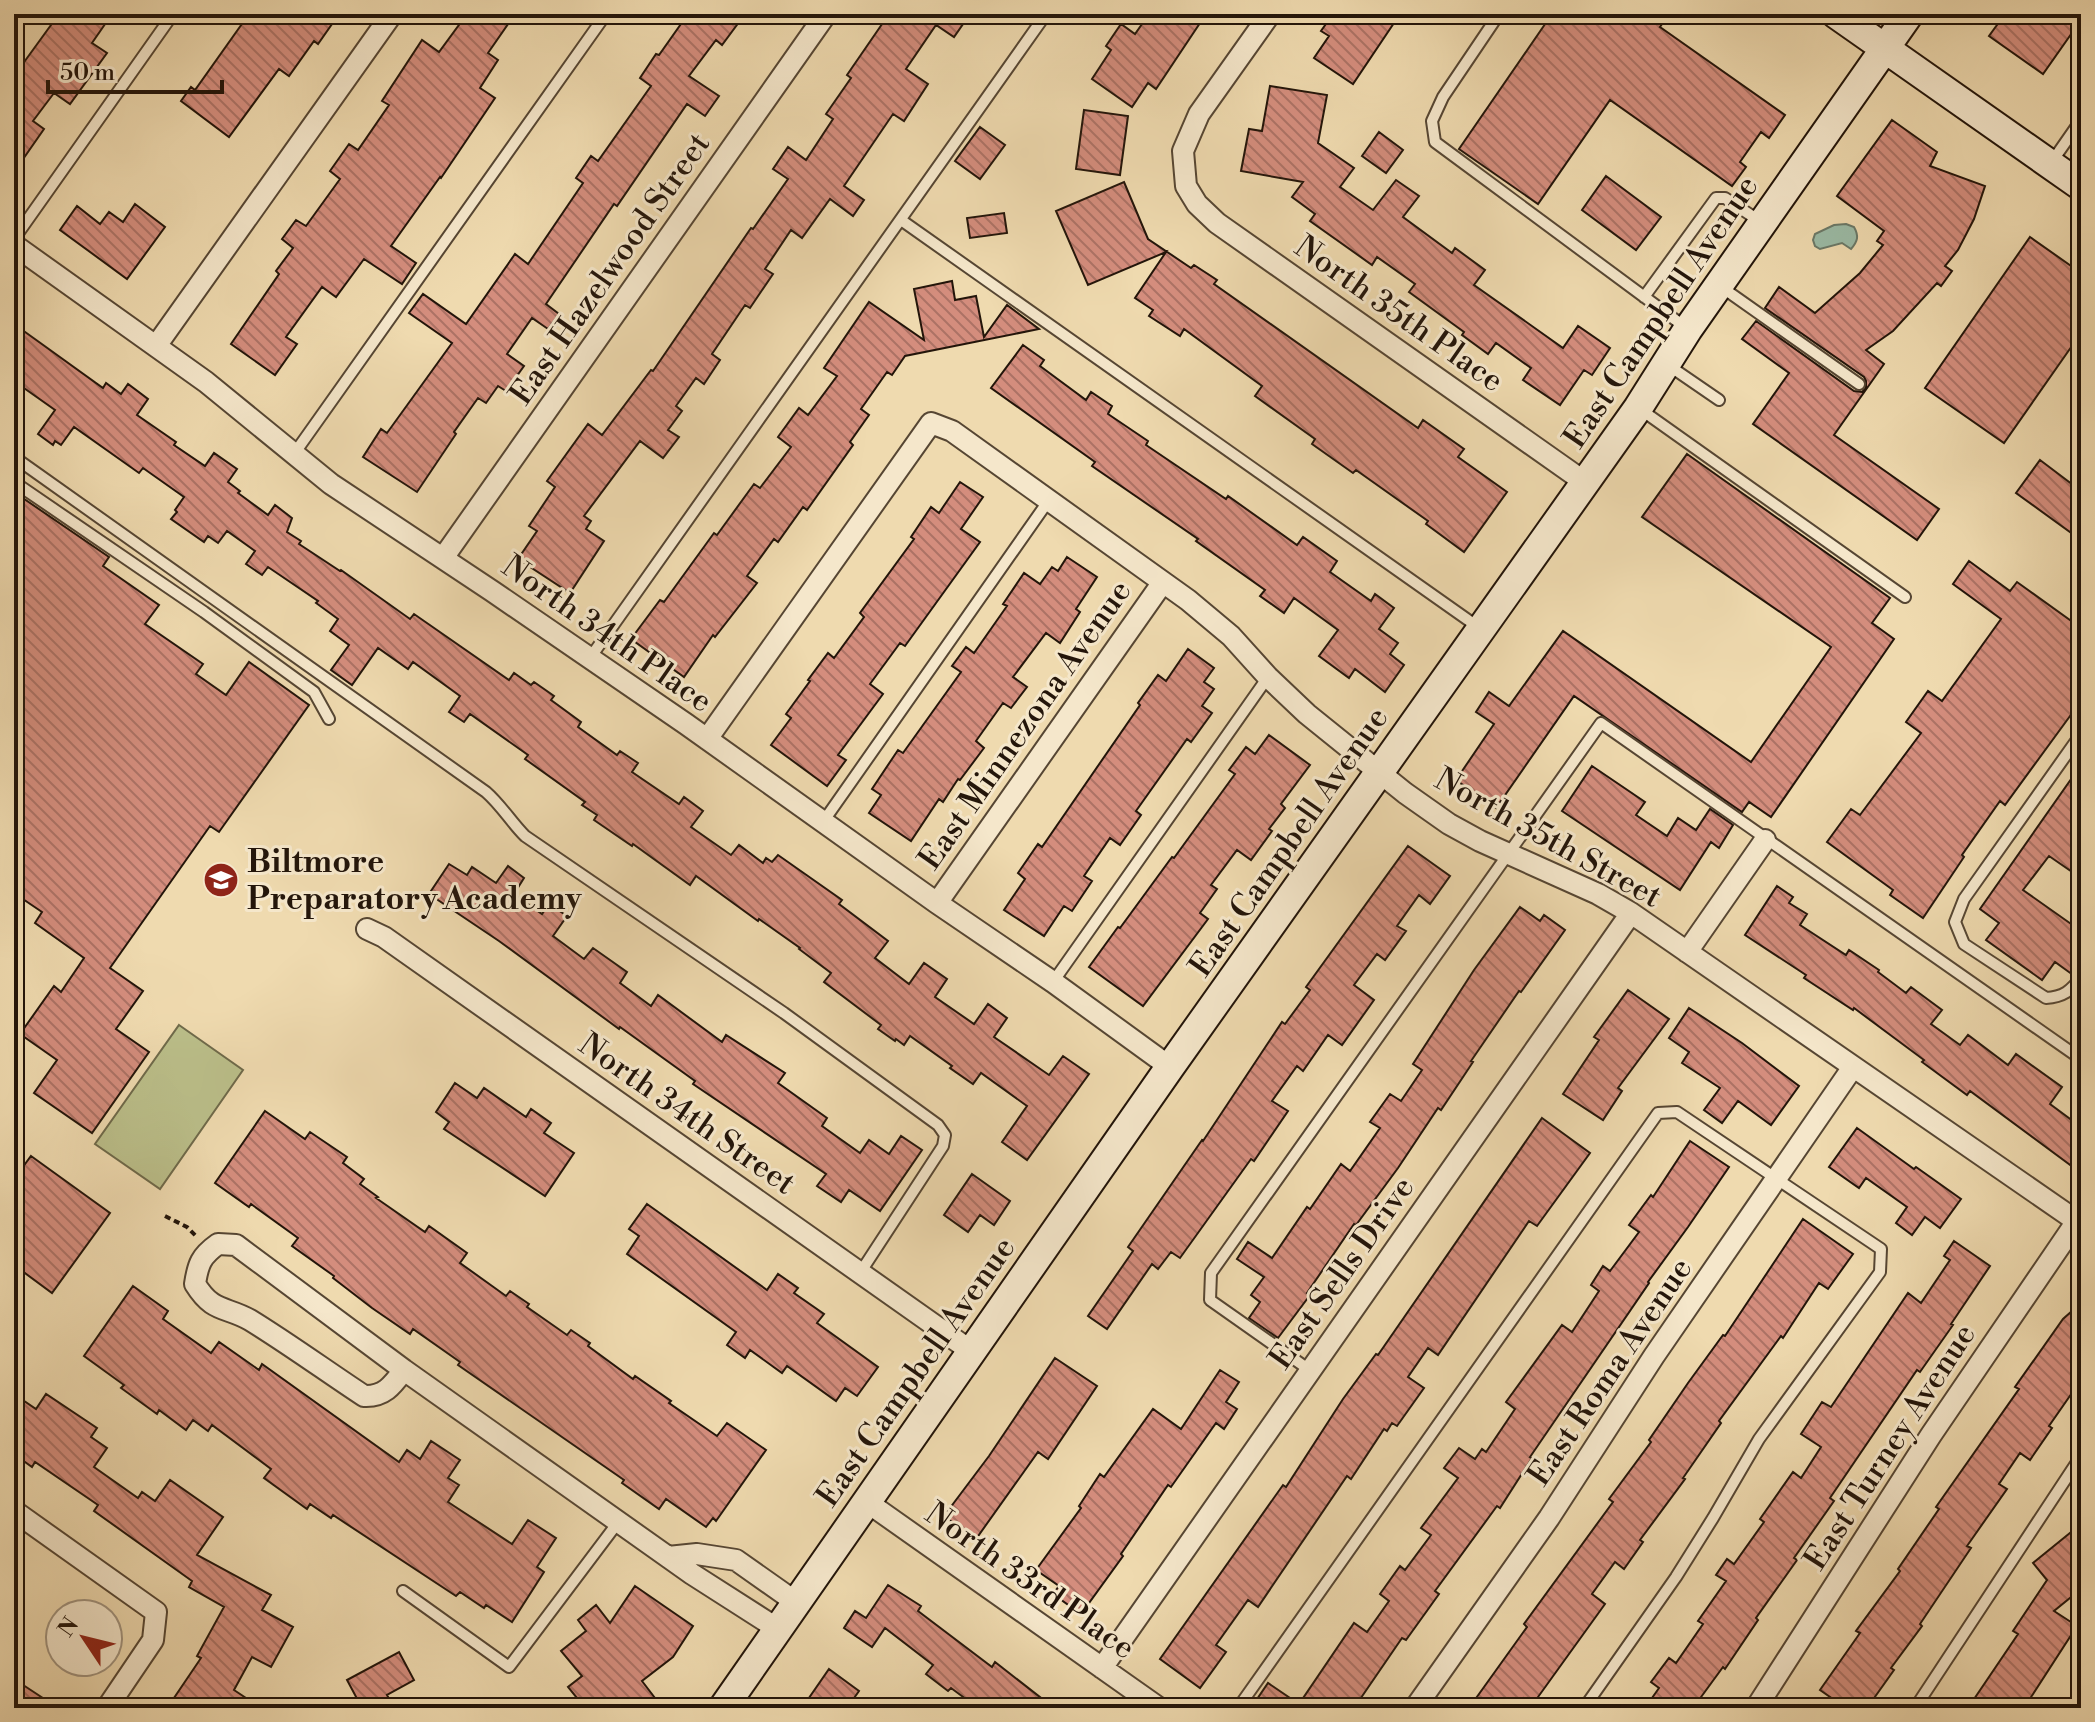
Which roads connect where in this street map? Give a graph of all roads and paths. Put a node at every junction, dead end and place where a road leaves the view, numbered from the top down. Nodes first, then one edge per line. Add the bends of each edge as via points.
1 (173, 14) edge
2 (392, 14) edge
3 (606, 14) edge
4 (826, 14) edge
5 (1046, 14) edge
6 (1270, 14) edge
7 (1499, 14) edge
8 (1836, 14) edge
9 (1909, 14) edge
10 (1885, 49) junction
11 (2081, 120) edge
12 (2050, 165) junction
13 (2081, 186) edge
14 (901, 220) junction
15 (1762, 223) junction
16 (14, 239) edge
17 (14, 245) edge
18 (1719, 285) junction
19 (1644, 297) junction
20 (1688, 329) junction
21 (156, 346) junction
22 (1667, 364) junction
23 (1859, 384) dead end
24 (1719, 400) dead end
25 (1638, 408) junction
26 (294, 454) junction
27 (14, 457) edge
28 (14, 482) edge
29 (1586, 483) junction
30 (1049, 500) junction
31 (443, 558) junction
32 (1163, 582) junction
33 (1905, 597) dead end
34 (1482, 630) junction
35 (590, 658) junction
36 (1268, 677) junction
37 (329, 719) dead end
38 (2081, 734) edge
39 (707, 739) junction
40 (1380, 773) junction
41 (823, 822) junction
42 (1765, 840) junction
43 (1509, 854) junction
44 (937, 903) junction
45 (1631, 913) junction
46 (367, 929) dead end
47 (1687, 952) junction
48 (2081, 977) edge
49 (1053, 982) junction
50 (2081, 1059) edge
51 (1170, 1067) junction
52 (1853, 1067) junction
53 (1777, 1179) junction
54 (165, 1216) dead end
55 (2079, 1223) edge
56 (210, 1250) junction
57 (860, 1273) junction
58 (971, 1351) junction
59 (404, 1370) junction
60 (1311, 1371) junction
61 (2081, 1456) edge
62 (867, 1502) junction
63 (14, 1511) edge
64 (619, 1521) junction
65 (720, 1556) junction
66 (668, 1557) junction
67 (704, 1582) junction
68 (403, 1591) dead end
69 (797, 1603) junction
70 (778, 1629) junction
71 (1102, 1668) junction
72 (1765, 1705) edge
73 (107, 1708) edge
74 (723, 1708) edge
75 (1159, 1708) edge
76 (1238, 1708) edge
77 (1415, 1708) edge
78 (1584, 1708) edge
79 (1915, 1708) edge

1 - 16 lane
2 - 21 street
3 - 26 lane
4 - 31 street, East Hazelwood Street
5 - 14 lane
6 - 29 street, North 35th Place via 1199,114 1183,151 1186,186 1197,204
7 - 19 lane via 1443,97 1432,121 1435,142
8 - 10 street
9 - 10 street, East Campbell Avenue
10 - 12 street
10 - 15 street, East Campbell Avenue
11 - 12 lane
12 - 13 street
14 - 34 lane
14 - 35 lane
15 - 18 street, East Campbell Avenue
15 - 19 lane via 1725,198 1716,198
17 - 21 street, North 34th Place
18 - 20 street, East Campbell Avenue
18 - 23 lane
19 - 20 lane
20 - 22 street, East Campbell Avenue
21 - 26 street, North 34th Place
22 - 24 lane
22 - 25 street, East Campbell Avenue
25 - 29 street, East Campbell Avenue
25 - 33 lane
26 - 31 street, North 34th Place
27 - 57 lane via 486,792 525,836 938,1125 945,1135 943,1146
28 - 37 lane via 314,692
29 - 34 street, East Campbell Avenue
30 - 32 street, North 35th Street
30 - 39 street, North 35th Street via 952,431 931,423
30 - 41 lane
31 - 35 street, North 34th Place
32 - 36 street, North 35th Street via 1231,636
32 - 44 street, East Minnezona Avenue
34 - 40 street, East Campbell Avenue
35 - 39 street, North 34th Place
36 - 40 street, North 35th Street
36 - 49 lane
38 - 48 lane via 1964,899 1955,922 1964,944 2046,998 2060,997
39 - 41 street, North 34th Place
40 - 43 street, North 35th Street via 1449,824
40 - 51 street, East Campbell Avenue
41 - 44 street, North 34th Place
42 - 43 lane via 1601,723
42 - 47 street
42 - 50 lane
43 - 45 street, North 35th Street
43 - 60 lane via 1211,1273 1210,1300
44 - 49 street, North 34th Place
45 - 47 street, North 35th Street
45 - 60 street, East Sells Drive
46 - 57 street, North 34th Street
47 - 52 street, North 35th Street
49 - 51 street, North 34th Place
51 - 58 street, East Campbell Avenue
52 - 53 street, East Roma Avenue
52 - 55 street, North 35th Street
53 - 76 lane via 1677,1112 1658,1113
53 - 77 street, East Roma Avenue
53 - 78 lane via 1881,1249 1880,1272 1759,1439 1676,1577
54 - 56 path via 187,1227
55 - 72 street, East Turney Avenue via 1931,1435
56 - 59 street via 218,1244 236,1245
56 - 59 street via 198,1265 195,1284 204,1298 223,1310 246,1318 364,1396 391,1388
57 - 58 street, North 34th Street
58 - 62 street, East Campbell Avenue
59 - 64 street
60 - 71 street, East Sells Drive
61 - 79 lane
62 - 69 street, East Campbell Avenue
62 - 71 street, North 33rd Place
63 - 73 street via 156,1612 153,1640
64 - 66 street
64 - 68 lane via 509,1667
65 - 66 street
65 - 67 street
65 - 69 street via 736,1560
66 - 67 street
67 - 70 street
69 - 70 street, East Campbell Avenue
70 - 74 street, East Campbell Avenue
71 - 75 street, North 33rd Place

